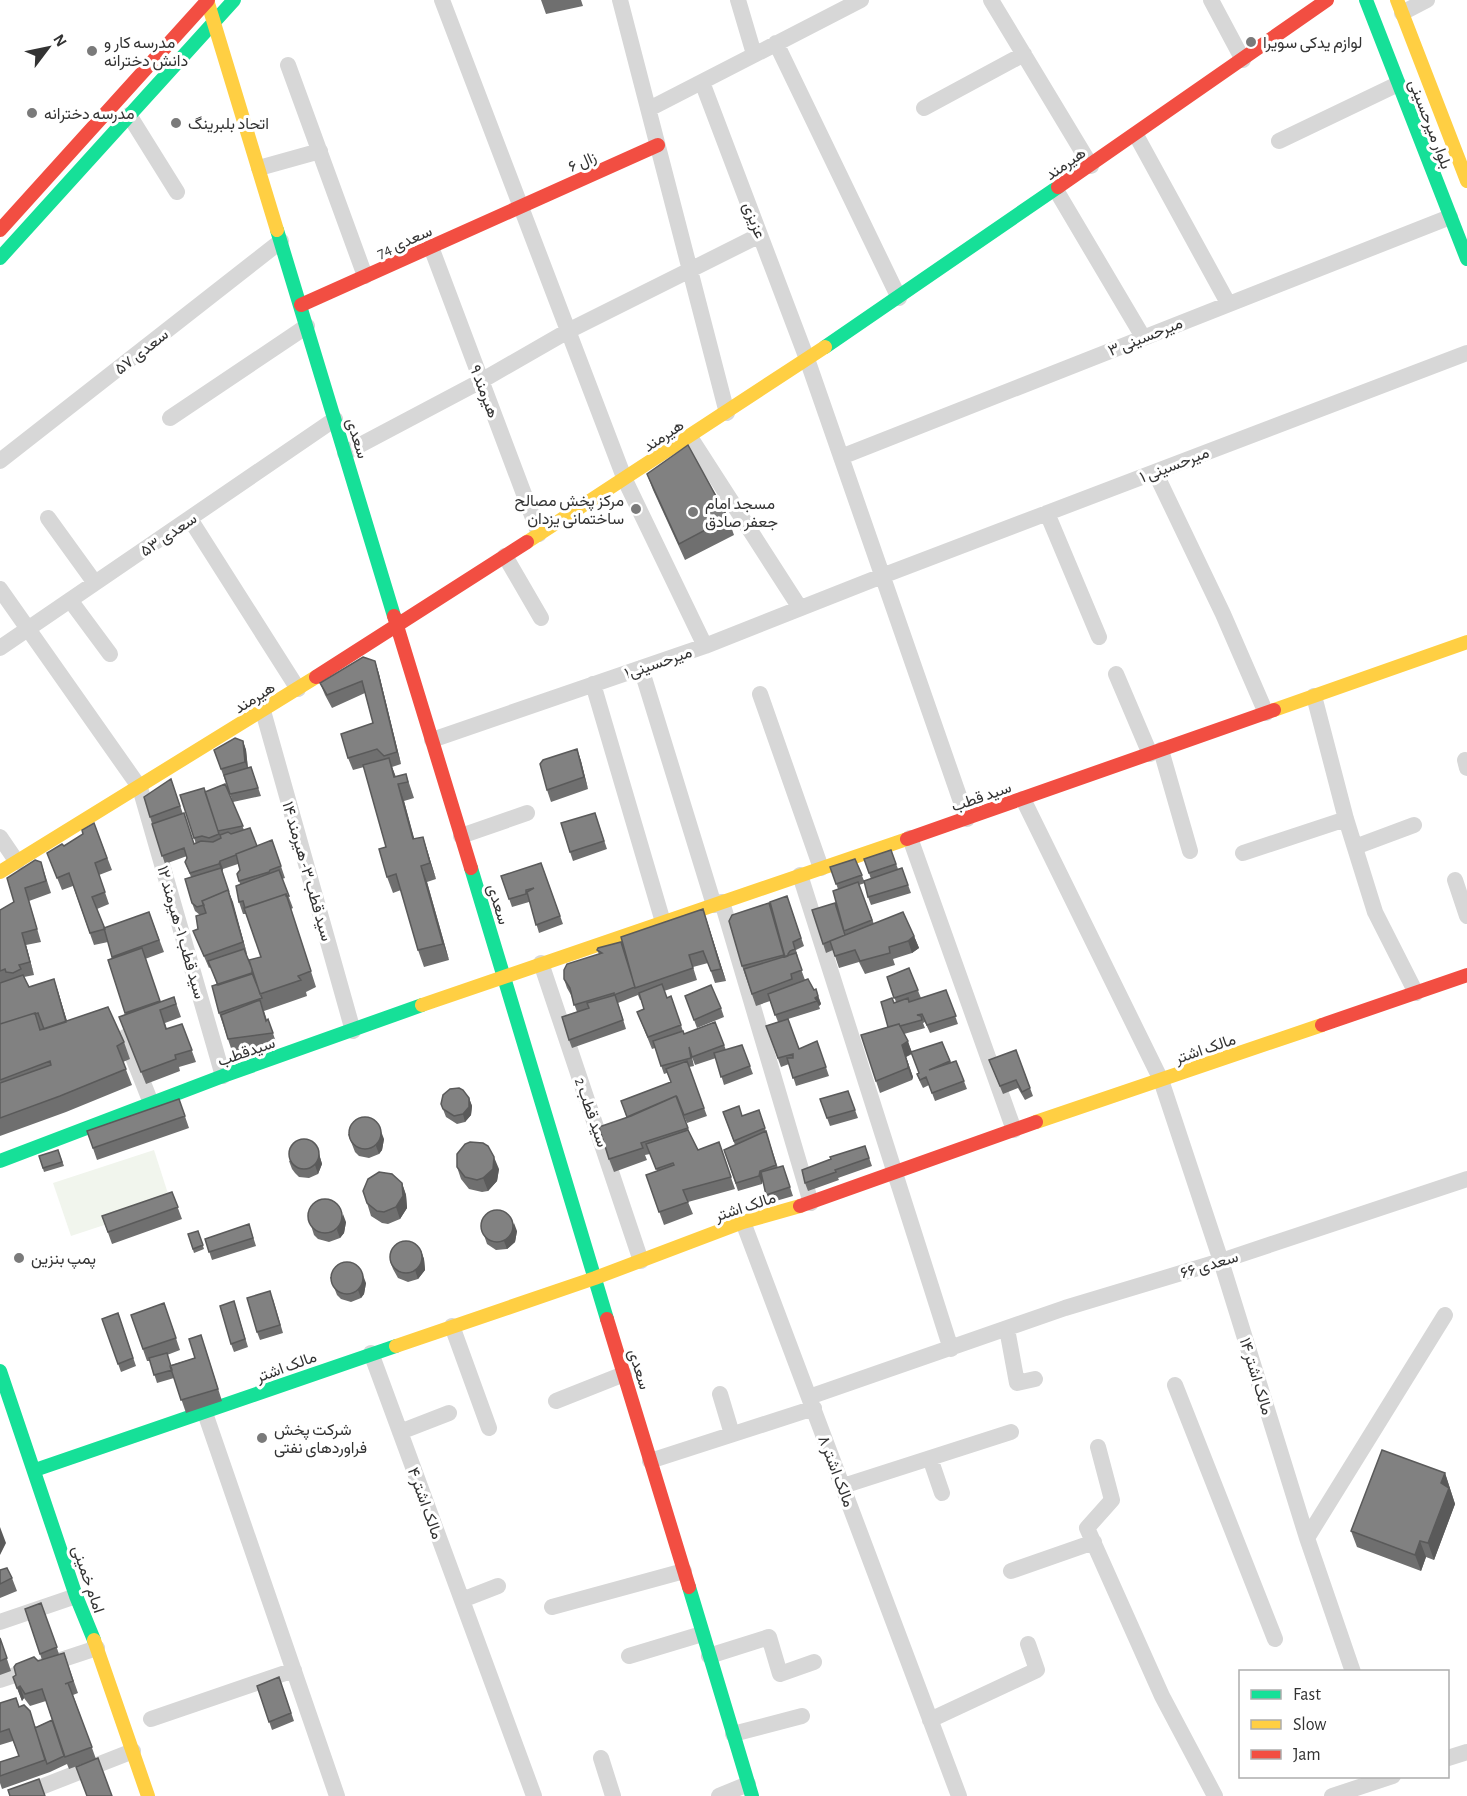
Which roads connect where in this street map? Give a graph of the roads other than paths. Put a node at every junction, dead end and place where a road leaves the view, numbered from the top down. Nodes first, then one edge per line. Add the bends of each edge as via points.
1 (208, 0) edge
2 (234, 0) edge
3 (442, 0) edge
4 (738, 0) edge
5 (861, 0) edge
6 (991, 0) edge
7 (1211, 0) edge
8 (1327, 0) edge
9 (1366, 0) edge
10 (1427, 0) edge
11 (625, 2) edge
12 (1400, 6) edge
13 (214, 21) junction
14 (776, 43) junction
15 (754, 54) junction
16 (1024, 54) junction
17 (1243, 60) junction
18 (288, 66) dead end
19 (702, 82) junction
20 (1398, 84) junction
21 (924, 108) dead end
22 (649, 109) junction
23 (129, 115) junction
24 (1136, 135) junction
25 (1279, 141) dead end
26 (658, 145) junction
27 (320, 151) junction
28 (1091, 166) junction
29 (259, 168) junction
30 (1467, 181) edge
31 (1056, 190) junction
32 (177, 192) dead end
33 (520, 206) junction
34 (1450, 217) junction
35 (0, 230) edge
36 (760, 235) junction
37 (281, 241) junction
38 (431, 247) junction
39 (0, 258) edge
40 (1467, 258) edge
41 (690, 270) junction
42 (365, 276) junction
43 (898, 298) junction
44 (1228, 303) junction
45 (300, 305) junction
46 (307, 326) junction
47 (568, 331) junction
48 (1143, 337) junction
49 (1467, 353) edge
50 (807, 359) junction
51 (481, 381) junction
52 (727, 413) junction
53 (170, 418) dead end
54 (335, 418) junction
55 (690, 436) junction
56 (345, 453) junction
57 (841, 457) junction
58 (0, 461) edge
59 (1155, 472) junction
60 (625, 480) junction
61 (1047, 513) junction
62 (48, 518) dead end
63 (190, 519) junction
64 (539, 534) junction
65 (505, 555) junction
66 (882, 576) junction
67 (95, 583) junction
68 (0, 589) edge
69 (70, 600) junction
70 (800, 608) junction
71 (541, 618) dead end
72 (397, 624) junction
73 (29, 628) junction
74 (1099, 637) dead end
75 (1467, 642) edge
76 (705, 646) junction
77 (0, 648) edge
78 (110, 654) dead end
79 (641, 668) junction
80 (1116, 674) dead end
81 (593, 684) junction
82 (298, 689) junction
83 (760, 694) dead end
84 (1314, 696) junction
85 (263, 711) junction
86 (1266, 713) junction
87 (432, 740) junction
88 (1155, 752) junction
89 (140, 788) junction
90 (1023, 799) junction
91 (528, 813) dead end
92 (967, 819) junction
93 (1346, 819) junction
94 (1414, 825) dead end
95 (461, 836) junction
96 (0, 837) edge
97 (910, 838) junction
98 (1355, 847) junction
99 (1190, 851) dead end
100 (1243, 854) dead end
101 (17, 862) junction
102 (821, 868) junction
103 (0, 872) edge
104 (800, 875) junction
105 (1455, 880) dead end
106 (718, 903) junction
107 (1467, 916) edge
108 (663, 922) junction
109 (541, 963) junction
110 (1467, 975) edge
111 (504, 976) junction
112 (1416, 993) junction
113 (353, 1031) junction
114 (125, 1037) edge
115 (223, 1076) junction
116 (1161, 1080) junction
117 (151, 1103) junction
118 (1014, 1130) junction
119 (0, 1161) edge
120 (894, 1173) junction
121 (1467, 1179) edge
122 (811, 1203) junction
123 (744, 1222) junction
124 (641, 1261) junction
125 (1221, 1261) junction
126 (595, 1278) junction
127 (1445, 1315) dead end
128 (452, 1326) junction
129 (1007, 1329) junction
130 (951, 1349) junction
131 (371, 1353) junction
132 (0, 1371) edge
133 (624, 1374) junction
134 (1035, 1379) dead end
135 (1174, 1385) dead end
136 (720, 1394) dead end
137 (556, 1401) dead end
138 (812, 1403) junction
139 (205, 1413) junction
140 (449, 1413) dead end
141 (489, 1428) dead end
142 (400, 1432) junction
143 (1011, 1432) dead end
144 (732, 1434) junction
145 (1098, 1447) dead end
146 (930, 1458) junction
147 (650, 1461) junction
148 (34, 1470) junction
149 (843, 1486) junction
150 (942, 1493) dead end
151 (1307, 1538) junction
152 (1094, 1542) junction
153 (684, 1571) junction
154 (1011, 1571) dead end
155 (498, 1586) dead end
156 (76, 1596) junction
157 (462, 1600) junction
158 (552, 1607) dead end
159 (0, 1622) edge
160 (702, 1634) junction
161 (1275, 1639) dead end
162 (1028, 1644) dead end
163 (97, 1648) junction
164 (629, 1656) dead end
165 (709, 1656) junction
166 (814, 1662) dead end
167 (294, 1670) junction
168 (1353, 1670) edge
169 (0, 1680) edge
170 (802, 1716) dead end
171 (151, 1719) dead end
172 (930, 1720) junction
173 (733, 1734) junction
174 (133, 1751) junction
175 (1467, 1752) edge
176 (601, 1758) dead end
177 (1449, 1758) edge
178 (1386, 1778) edge
179 (750, 1790) edge
180 (18, 1796) edge
181 (148, 1796) edge
182 (337, 1796) edge
183 (534, 1796) edge
184 (613, 1796) edge
185 (718, 1796) edge
186 (959, 1796) edge
187 (1215, 1796) edge
188 (1332, 1796) edge

1 - 13 main road, سعدی
1 - 35 main road
2 - 13 main road
3 - 33 street
4 - 15 street
5 - 14 street
6 - 16 street
7 - 17 street
8 - 17 main road, هیرمند
9 - 20 main road, بلوار میرحسینی
10 - 12 street
11 - 22 street
12 - 30 main road, بلوار میرحسینی
13 - 23 main road
13 - 29 main road, سعدی
14 - 15 street
14 - 43 street
15 - 19 street
16 - 21 street
16 - 28 street
17 - 24 main road, هیرمند
18 - 27 street
19 - 22 street
19 - 36 street, عزیزی
20 - 25 street
20 - 34 main road, بلوار میرحسینی
22 - 26 street
23 - 32 street
23 - 39 main road
24 - 28 main road, هیرمند
24 - 44 street
26 - 33 main road, زال ۶
26 - 41 street
27 - 29 street
27 - 42 street
28 - 31 main road, هیرمند
29 - 37 main road, سعدی
31 - 43 main road, هیرمند
31 - 48 street
33 - 38 main road, سعدی 74
33 - 47 street
34 - 40 main road, بلوار میرحسینی
34 - 44 street, میرحسینی ۳
36 - 41 street
36 - 50 street, عزیزی
37 - 45 main road, سعدی
37 - 58 street, سعدی ۵۷
38 - 42 main road, سعدی 74
38 - 51 street, هیرمند ۹
41 - 47 street
41 - 52 street
42 - 45 main road, سعدی 74
43 - 50 main road, هیرمند
44 - 48 street, میرحسینی ۳
45 - 46 main road, سعدی
46 - 53 street
46 - 54 main road, سعدی
47 - 51 street
47 - 60 street
48 - 57 street, میرحسینی ۳
49 - 59 street, میرحسینی ۱
50 - 52 main road, هیرمند
50 - 57 street, عزیزی
51 - 56 street
51 - 64 street, هیرمند ۹
52 - 55 main road, هیرمند
54 - 56 main road, سعدی
54 - 63 street, سعدی ۵۳
55 - 60 main road, هیرمند
55 - 70 street
56 - 72 main road, سعدی
57 - 66 street, عزیزی
59 - 61 street, میرحسینی ۱
59 - 86 street
60 - 64 main road, هیرمند
60 - 76 street
61 - 66 street, میرحسینی ۱
61 - 74 street
62 - 67 street
63 - 67 street, سعدی ۵۳
63 - 82 street
64 - 65 main road, هیرمند
65 - 71 street
65 - 72 main road, هیرمند
66 - 70 street, میرحسینی۱
66 - 92 street, عزیزی
67 - 69 street, سعدی ۵۳
68 - 73 street, سید قطب ۱- هیرمند ۱۲
69 - 73 street, سعدی ۵۳
69 - 78 street
70 - 76 street, میرحسینی۱
72 - 82 main road, هیرمند
72 - 87 main road, سعدی
73 - 77 street, سعدی ۵۳
73 - 89 street, سید قطب ۱- هیرمند ۱۲
75 - 84 main road, سید قطب
76 - 79 street, میرحسینی۱
79 - 81 street, میرحسینی۱
79 - 106 street
80 - 88 street
81 - 87 street, میرحسینی۱
81 - 108 street
82 - 85 main road, هیرمند
83 - 102 street
84 - 86 main road, سید قطب
84 - 93 street
85 - 89 main road, هیرمند
85 - 113 street, سید قطب ۳- هیرمند ۱۴
86 - 88 main road, سید قطب
87 - 95 main road, سعدی
88 - 90 main road, سید قطب
88 - 99 street
89 - 101 main road, هیرمند
89 - 115 street, سید قطب ۱- هیرمند ۱۲
90 - 92 main road, سید قطب
90 - 116 street, مالک اشتر ۱۴
91 - 95 street
92 - 97 main road, سید قطب
93 - 98 street
93 - 100 street
94 - 98 street
95 - 111 main road, سعدی
96 - 101 street
97 - 102 main road, سید قطب
97 - 118 street
98 - 112 street via 1375,912
101 - 103 main road, هیرمند
102 - 104 main road, سید قطب
104 - 106 main road, سید قطب
104 - 120 street
105 - 107 street
106 - 108 main road, سید قطب
106 - 122 street
108 - 109 main road, سید قطب
109 - 111 main road, سید قطب
109 - 124 street, سید قطب 2
110 - 112 main road, مالک اشتر
111 - 113 main road, سیدقطب
111 - 126 main road, سعدی
112 - 116 main road, مالک اشتر
113 - 115 main road, سیدقطب
114 - 117 street
115 - 117 main road, سیدقطب
116 - 118 main road, مالک اشتر
116 - 125 street, مالک اشتر ۱۴
117 - 119 main road, سیدقطب
118 - 120 main road, مالک اشتر
120 - 122 main road, مالک اشتر
120 - 130 street
121 - 125 street, سعدی ۶۶
122 - 123 main road, مالک اشتر
123 - 124 main road, مالک اشتر
123 - 138 street, مالک اشتر ۸
124 - 126 main road, مالک اشتر
125 - 129 street, سعدی ۶۶
125 - 151 street, مالک اشتر ۱۴
126 - 128 main road, مالک اشتر
126 - 133 main road, سعدی
127 - 151 street
128 - 131 main road, مالک اشتر
128 - 141 street
129 - 130 street, سعدی ۶۶
129 - 134 street via 1017,1383
130 - 138 street, سعدی ۶۶
131 - 139 main road, مالک اشتر
131 - 142 street, مالک اشتر ۴
132 - 148 main road, امام خمینی
133 - 137 street
133 - 147 main road, سعدی
135 - 161 street
136 - 144 street
138 - 144 street
138 - 149 street, مالک اشتر ۸
139 - 148 main road, مالک اشتر
139 - 167 street
140 - 142 street
142 - 157 street, مالک اشتر ۴
143 - 146 street
144 - 147 street
145 - 152 street via 1112,1500 1087,1528
146 - 149 street
146 - 150 street
147 - 153 main road, سعدی
148 - 156 main road, امام خمینی
149 - 172 street, مالک اشتر ۸
151 - 168 street, مالک اشتر ۱۴
152 - 154 street
152 - 187 street via 1162,1696
153 - 158 street
153 - 160 main road, سعدی
155 - 157 street
156 - 159 street
156 - 163 main road, امام خمینی
157 - 183 street, مالک اشتر ۴
160 - 164 street
160 - 165 main road, سعدی
162 - 172 street via 1037,1670
163 - 169 street
163 - 174 main road, امام خمینی
165 - 166 street via 769,1637 780,1674
165 - 173 main road, سعدی
167 - 171 street
167 - 182 street
170 - 173 street
172 - 186 street, مالک اشتر ۸
173 - 179 main road, سعدی
174 - 180 street
174 - 181 main road, امام خمینی
175 - 177 street
176 - 184 street
178 - 188 street
179 - 185 street

